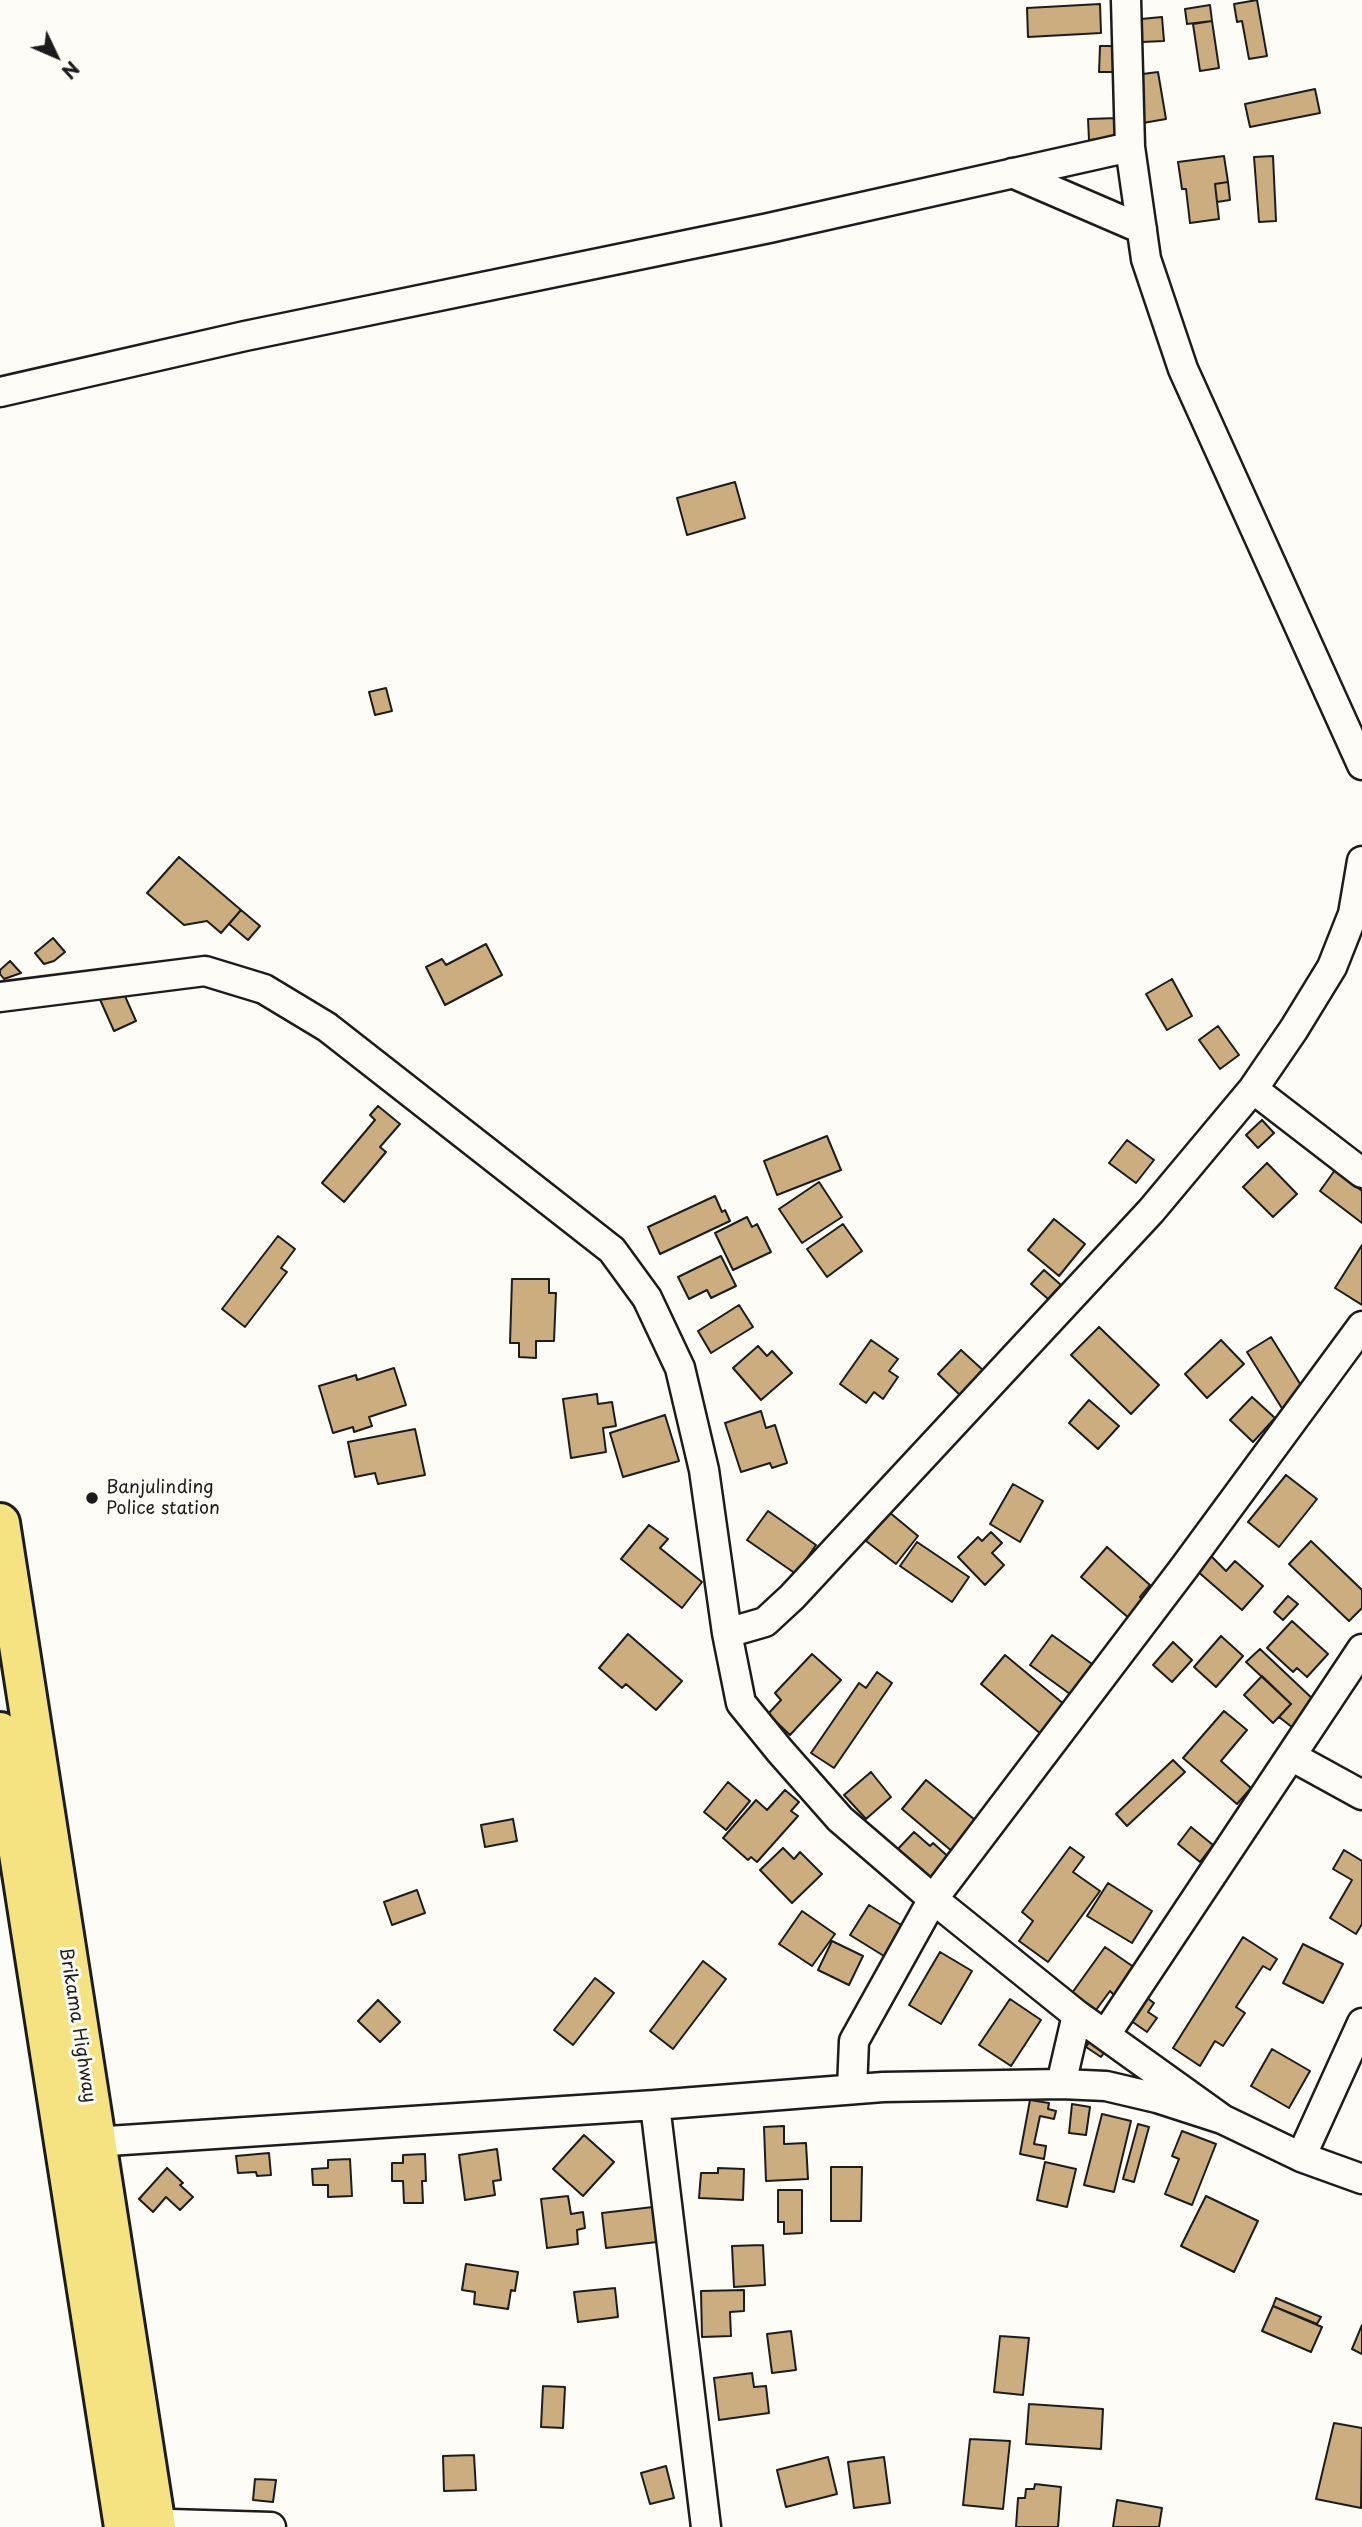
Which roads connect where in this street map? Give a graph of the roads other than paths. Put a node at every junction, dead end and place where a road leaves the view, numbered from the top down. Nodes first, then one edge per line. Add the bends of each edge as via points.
1 (1126, 0) edge
2 (1130, 147) junction
3 (1012, 173) junction
4 (1142, 229) junction
5 (0, 393) edge
6 (1362, 765) edge
7 (1362, 860) edge
8 (0, 997) edge
9 (1253, 1088) junction
10 (1362, 1174) edge
11 (1362, 1326) edge
12 (0, 1523) edge
13 (727, 1633) junction
14 (1362, 1649) edge
15 (10, 1720) edge
16 (1291, 1756) junction
17 (1362, 1795) edge
18 (933, 1899) junction
19 (1077, 2015) junction
20 (1362, 2023) edge
21 (1106, 2034) junction
22 (1061, 2084) junction
23 (852, 2089) junction
24 (655, 2105) junction
25 (1222, 2119) junction
26 (80, 2143) junction
27 (1301, 2157) junction
28 (1362, 2179) edge
29 (140, 2525) edge
30 (271, 2527) edge
31 (706, 2527) edge

1 - 2 street
2 - 3 street
2 - 4 street
3 - 4 street
3 - 5 street via 245,336
4 - 6 street via 1146,259 1183,369
7 - 9 street via 1353,914 1332,967
8 - 13 street via 205,971 264,989 327,1027 612,1250 647,1298 680,1368 704,1470
9 - 10 street
9 - 13 street via 1151,1211 792,1597 765,1622
11 - 18 street
12 - 15 highway, Brikama Highway
13 - 18 street via 741,1703 840,1819
14 - 16 street
15 - 26 highway, Brikama Highway
16 - 17 street
16 - 21 street
18 - 19 street
18 - 23 street via 854,2041
19 - 21 street
19 - 22 street
20 - 27 street
21 - 25 street
22 - 23 street
22 - 25 street via 1106,2086
23 - 24 street
24 - 26 street
24 - 31 street
25 - 27 street
26 - 29 highway, Brikama Highway
27 - 28 street
29 - 30 street

